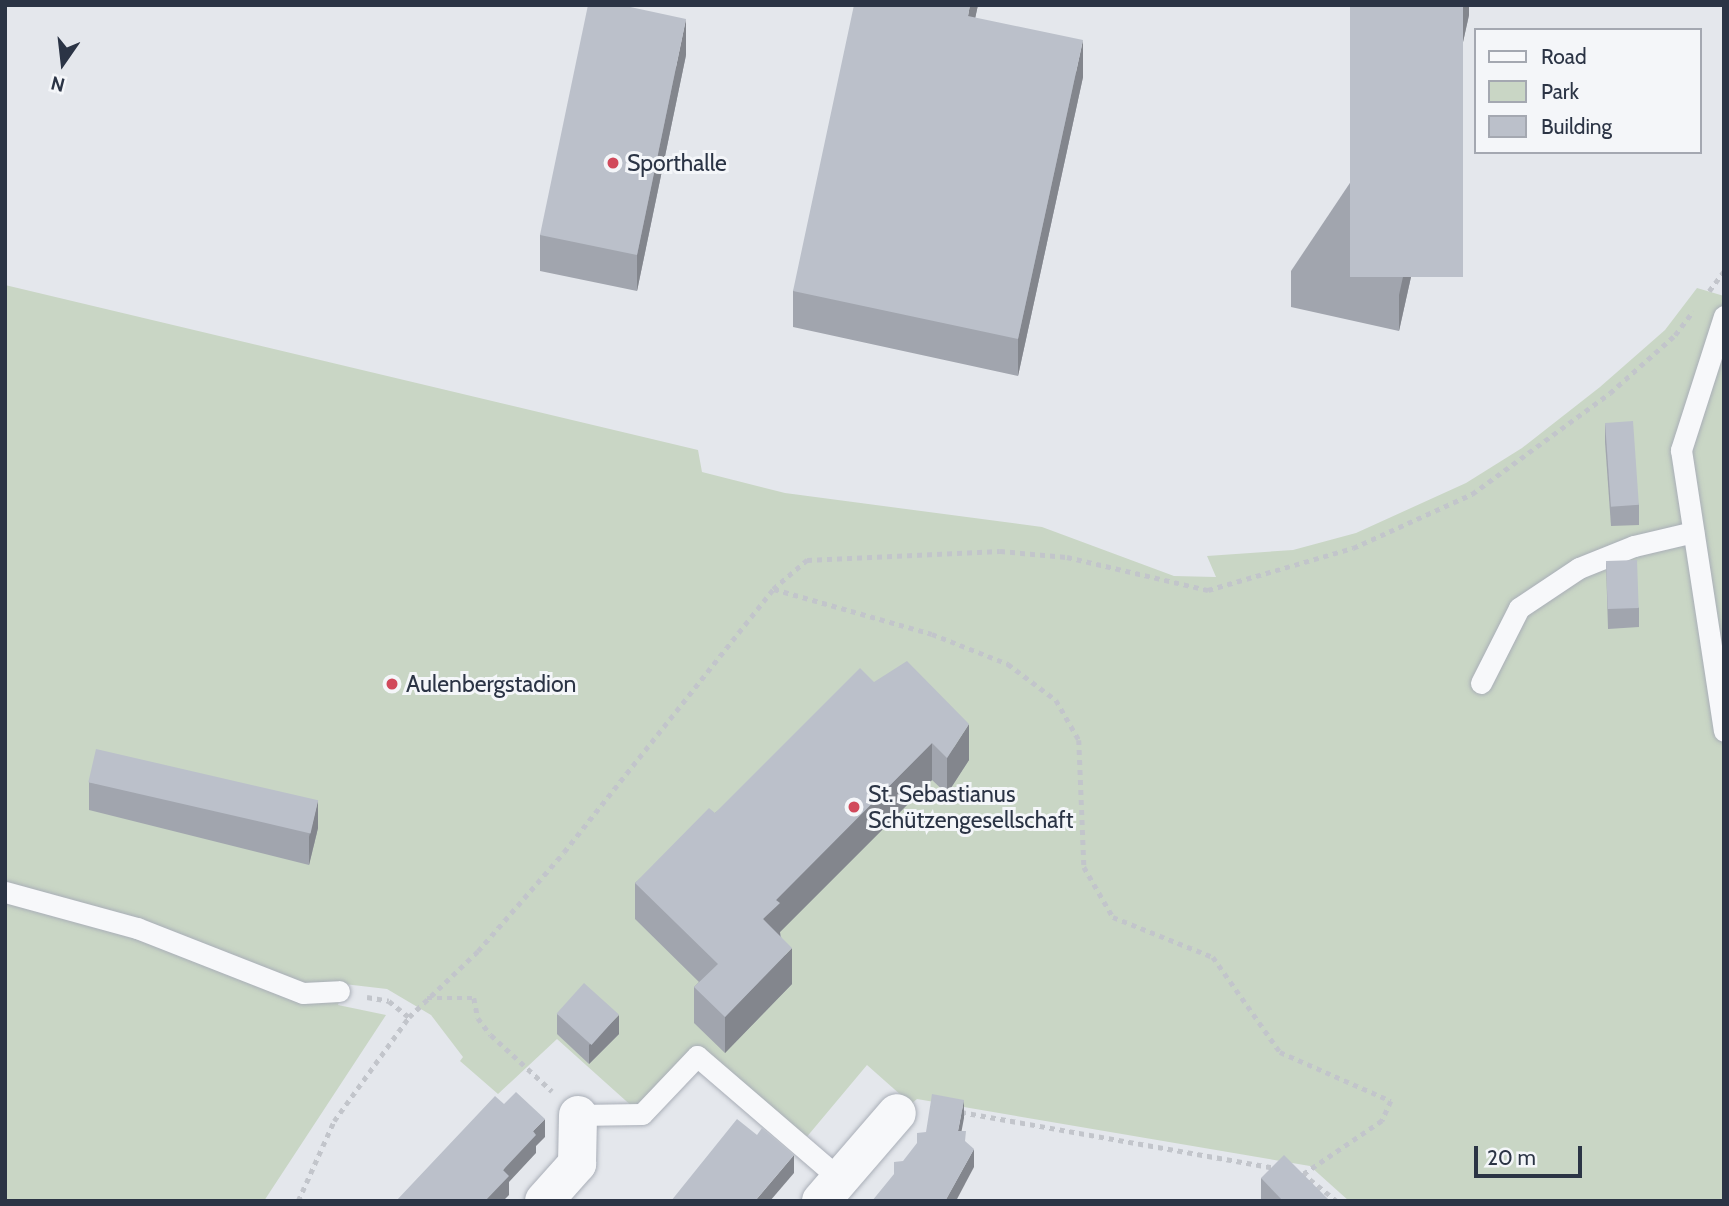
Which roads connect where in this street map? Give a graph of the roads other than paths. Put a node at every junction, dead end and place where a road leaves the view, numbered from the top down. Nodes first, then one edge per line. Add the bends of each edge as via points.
1 (1724, 316) edge
2 (1693, 532) junction
3 (1481, 684) dead end
4 (1724, 731) edge
5 (5, 892) edge
6 (339, 991) road end
7 (897, 1113) road end
8 (578, 1115) joint
9 (830, 1190) edge
10 (544, 1201) edge

1 - 2 lane via 1681,450
2 - 3 lane via 1634,546 1579,568 1519,608
2 - 4 lane
5 - 6 lane via 137,928 303,993
7 - 9 street
8 - 9 lane via 642,1114 697,1056
8 - 10 street via 577,1164

